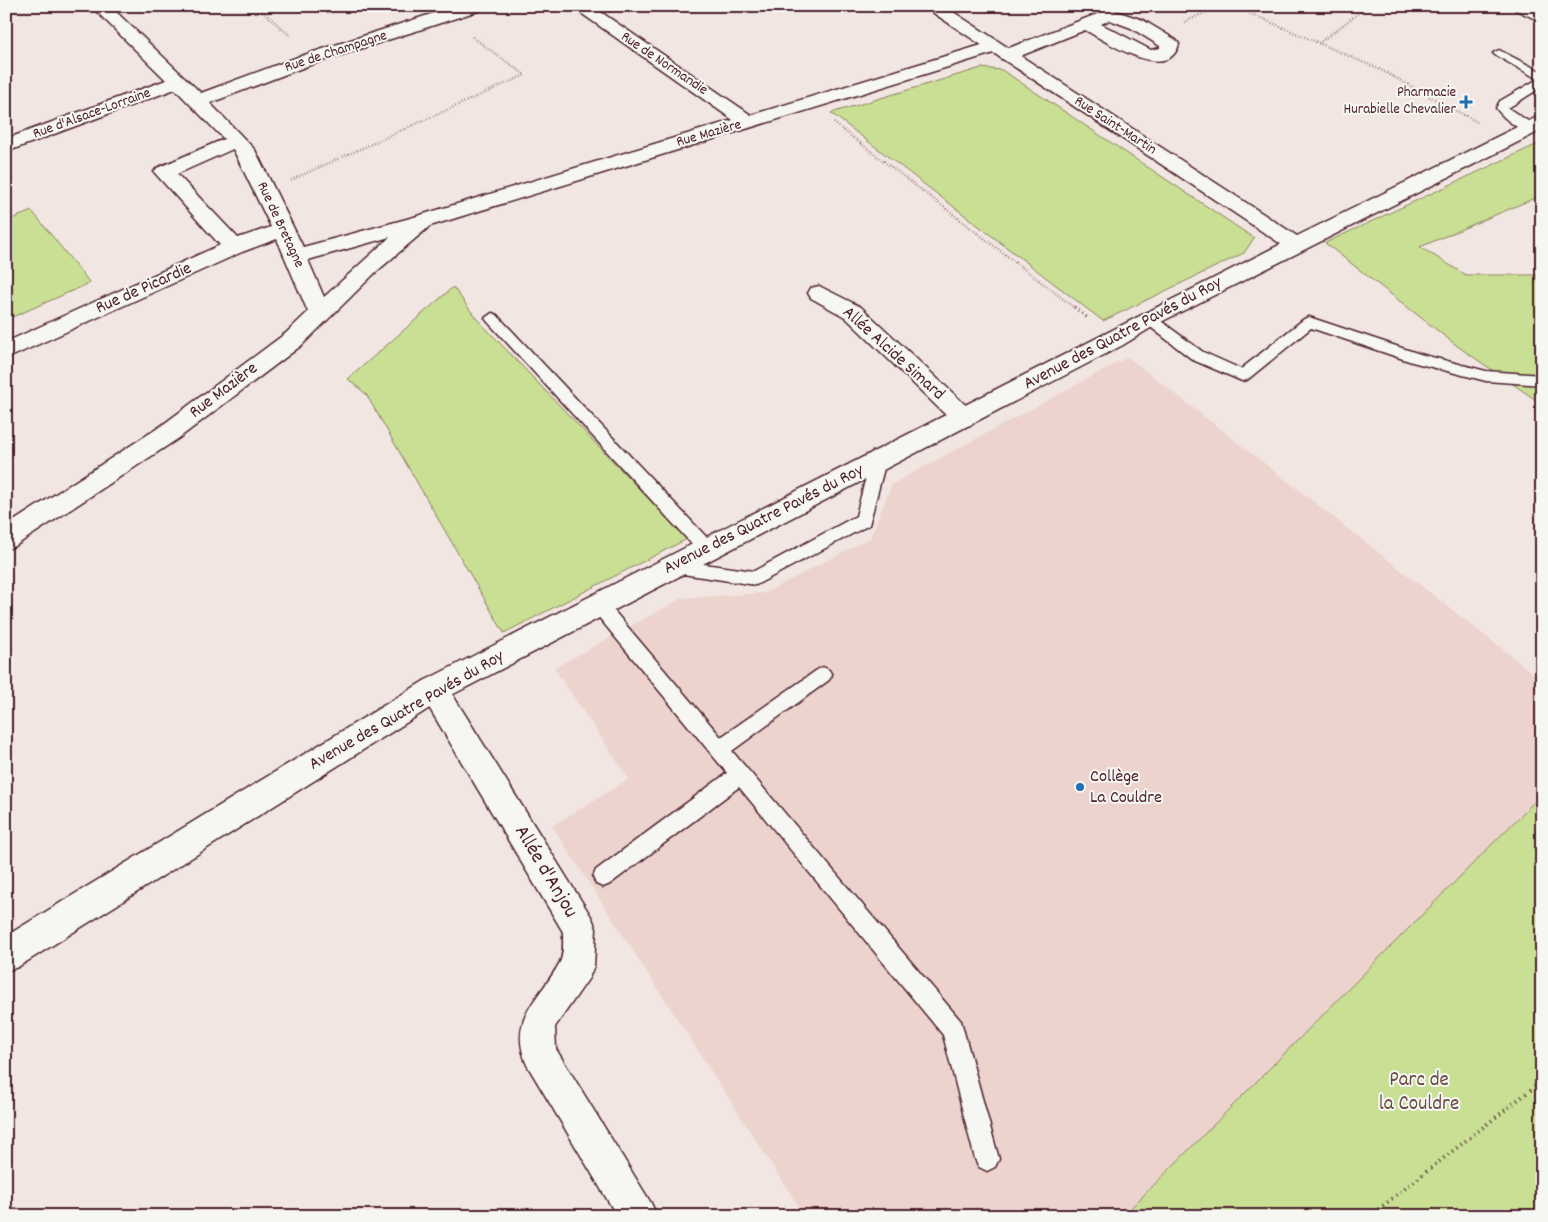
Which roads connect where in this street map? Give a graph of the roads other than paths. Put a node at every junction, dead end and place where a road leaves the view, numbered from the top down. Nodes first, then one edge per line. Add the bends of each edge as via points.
1 (100, 6) edge
2 (475, 6) edge
3 (580, 6) edge
4 (932, 6) edge
5 (1522, 6) edge
6 (1542, 17) edge
7 (1087, 24) dead end
8 (1000, 51) junction
9 (1499, 53) dead end
10 (1542, 77) edge
11 (178, 82) junction
12 (1542, 82) edge
13 (198, 102) junction
14 (749, 122) junction
15 (1536, 125) edge
16 (236, 140) junction
17 (6, 146) edge
18 (423, 221) junction
19 (283, 230) junction
20 (1298, 246) junction
21 (234, 247) junction
22 (296, 256) junction
23 (819, 293) dead end
24 (320, 313) junction
25 (492, 318) dead end
26 (1149, 319) junction
27 (6, 351) edge
28 (1542, 380) edge
29 (964, 418) junction
30 (878, 461) junction
31 (6, 539) edge
32 (707, 549) junction
33 (675, 566) junction
34 (598, 604) junction
35 (822, 675) dead end
36 (434, 690) junction
37 (720, 749) junction
38 (742, 774) junction
39 (603, 877) dead end
40 (6, 955) edge
41 (987, 1159) dead end
42 (638, 1216) edge

1 - 11 street, Rue de Bretagne
2 - 13 street, Rue de Champagne via 304,61
3 - 14 street, Rue de Normandie
4 - 8 street, Rue Saint-Martin
5 - 6 street
7 - 8 street, Rue Mazière
8 - 14 street, Rue Mazière
8 - 20 street, Rue Saint-Martin
9 - 10 lane
11 - 13 street, Rue de Bretagne
11 - 17 street, Rue d'Alsace-Lorraine
12 - 15 lane via 1502,108 1506,113
13 - 16 street, Rue de Bretagne
14 - 18 street, Rue Mazière
15 - 20 street, Avenue des Quatre Pavés du Roy
16 - 19 street, Rue de Bretagne via 245,150
16 - 21 street via 164,172
18 - 22 street, Rue Mazière
18 - 24 street, Rue Mazière
19 - 21 street, Rue de Picardie
19 - 22 street, Rue de Bretagne
20 - 26 street, Avenue des Quatre Pavés du Roy
21 - 27 street, Rue de Picardie
22 - 24 street, Rue de Bretagne
23 - 29 street, Allée Alcide Simard via 853,312
24 - 31 street, Rue Mazière via 294,339 170,432
25 - 32 lane
26 - 28 lane via 1198,356 1242,376 1309,322 1417,358 1486,376
26 - 29 street, Avenue des Quatre Pavés du Roy
29 - 30 street, Avenue des Quatre Pavés du Roy
30 - 32 street, Avenue des Quatre Pavés du Roy
30 - 33 lane via 863,520 756,578
32 - 33 street, Avenue des Quatre Pavés du Roy
33 - 34 street, Avenue des Quatre Pavés du Roy
34 - 36 street, Avenue des Quatre Pavés du Roy
34 - 37 lane
35 - 37 lane
36 - 40 street, Avenue des Quatre Pavés du Roy
36 - 42 street, Allée d'Anjou via 580,929 577,966 538,1023 539,1053
37 - 38 lane
38 - 39 lane
38 - 41 lane via 953,1029

